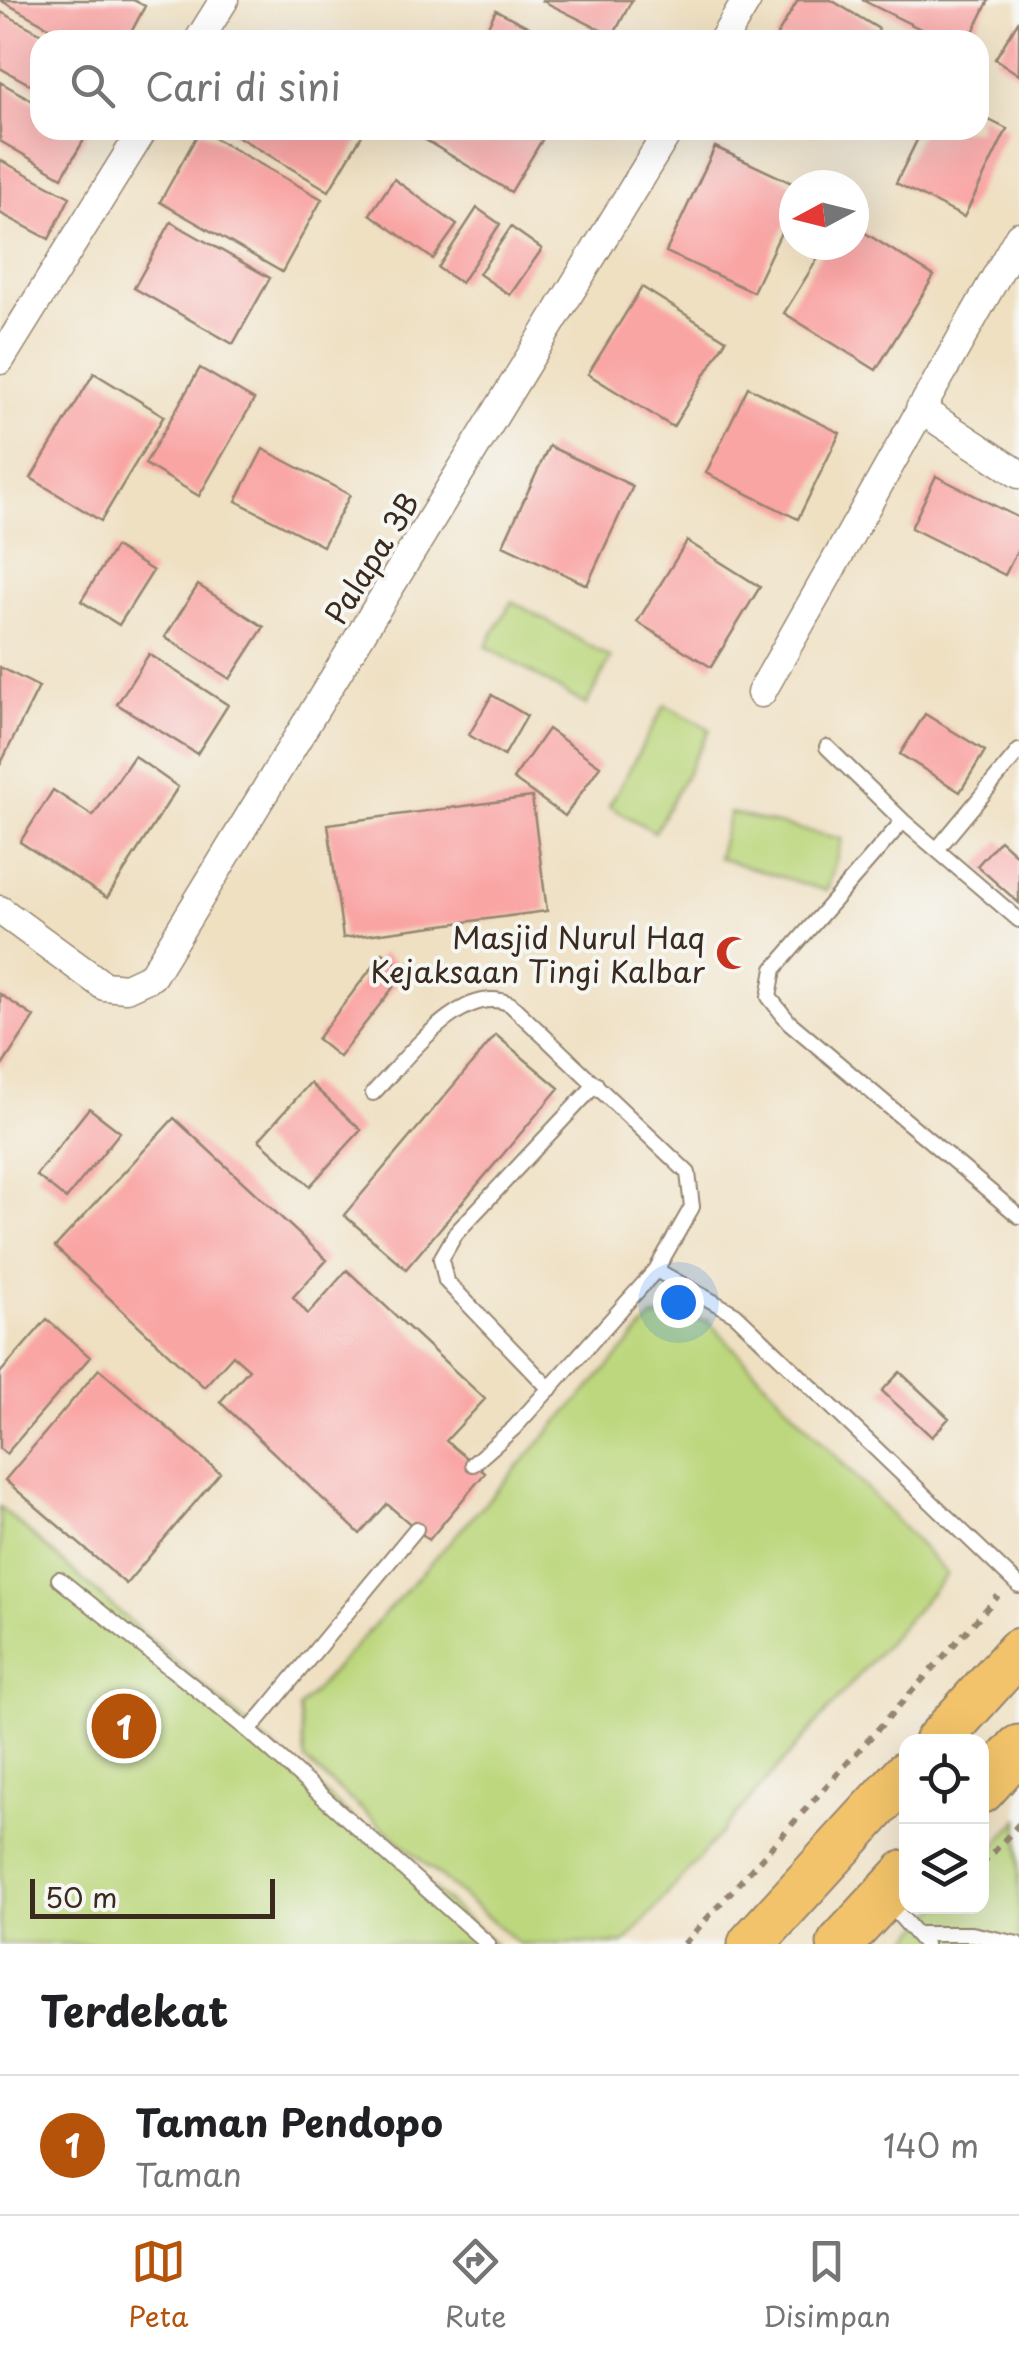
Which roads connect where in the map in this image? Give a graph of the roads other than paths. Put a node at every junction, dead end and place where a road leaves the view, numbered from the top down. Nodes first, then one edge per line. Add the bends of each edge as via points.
1 (224, 0) edge
2 (747, 0) edge
3 (206, 30) edge
4 (729, 30) edge
5 (138, 140) edge
6 (664, 140) edge
7 (1019, 236) edge
8 (0, 360) edge
9 (920, 410) junction
10 (1019, 474) edge
11 (762, 693) dead end
12 (827, 747) dead end
13 (1019, 752) edge
14 (903, 821) junction
15 (939, 847) junction
16 (0, 910) edge
17 (1019, 920) edge
18 (596, 1084) junction
19 (372, 1093) dead end
20 (1019, 1216) edge
21 (656, 1270) junction
22 (550, 1389) junction
23 (473, 1464) dead end
24 (416, 1529) dead end
25 (58, 1578) dead end
26 (1016, 1583) edge
27 (1019, 1651) edge
28 (249, 1731) junction
29 (943, 1734) edge
30 (1019, 1748) edge
31 (899, 1782) edge
32 (989, 1782) edge
33 (896, 1886) edge
34 (921, 1939) edge
35 (488, 1944) edge
36 (752, 1944) edge
37 (840, 1944) edge
38 (1018, 1944) edge

1 - 3 street
2 - 4 street
5 - 8 street
6 - 16 street, Palapa 3B via 152,976 126,988 104,986
7 - 9 street
9 - 10 street
9 - 11 street
12 - 14 lane
13 - 15 lane
14 - 15 lane
14 - 20 lane via 774,970 769,998
15 - 17 lane
18 - 19 lane via 510,1004 487,997 458,1009
18 - 21 lane via 688,1173 692,1207
18 - 22 lane via 456,1233 442,1259 446,1281
21 - 22 lane
21 - 26 lane via 735,1314
22 - 23 lane
24 - 28 lane
25 - 28 lane
27 - 29 highway
28 - 35 lane
30 - 32 highway
31 - 36 highway
33 - 34 lane
33 - 37 highway
34 - 38 lane via 972,1934

